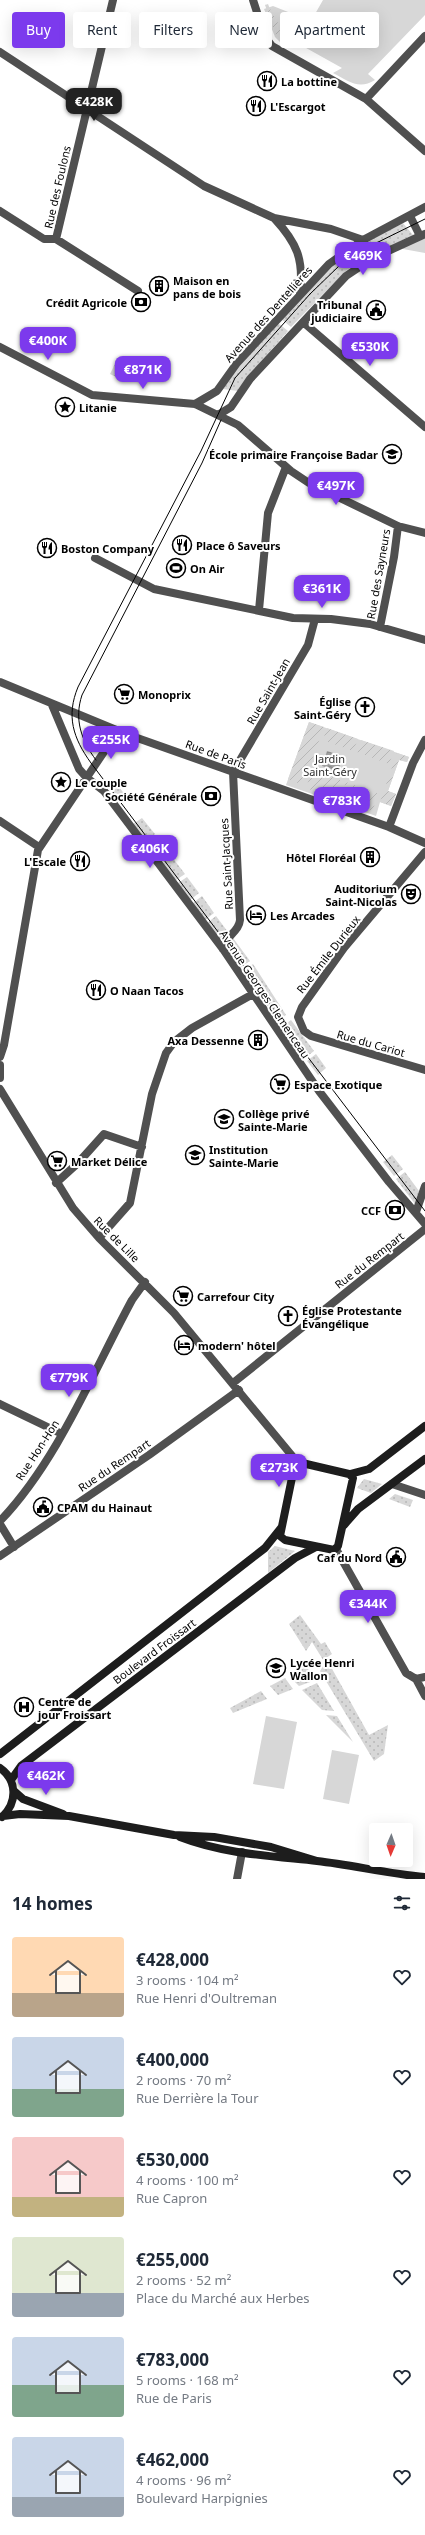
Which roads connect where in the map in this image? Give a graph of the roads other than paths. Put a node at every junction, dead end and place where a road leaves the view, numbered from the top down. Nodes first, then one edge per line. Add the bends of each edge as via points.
1 (113, 0) edge
2 (253, 0) edge
3 (425, 36) edge
4 (0, 52) edge
5 (366, 98) junction
6 (87, 109) junction
7 (425, 151) edge
8 (425, 207) edge
9 (0, 211) edge
10 (410, 216) junction
11 (274, 218) junction
12 (423, 235) edge
13 (56, 239) junction
14 (363, 240) junction
15 (138, 291) dead end
16 (300, 293) junction
17 (303, 322) junction
18 (0, 347) edge
19 (211, 397) junction
20 (195, 404) junction
21 (215, 414) junction
22 (425, 427) edge
23 (286, 467) junction
24 (398, 526) junction
25 (425, 533) edge
26 (95, 558) dead end
27 (259, 610) junction
28 (315, 619) junction
29 (380, 627) junction
30 (425, 640) edge
31 (0, 682) edge
32 (52, 705) junction
33 (118, 731) junction
34 (425, 740) edge
35 (422, 752) edge
36 (233, 772) junction
37 (87, 778) junction
38 (0, 821) edge
39 (389, 827) junction
40 (425, 843) edge
41 (39, 847) junction
42 (425, 852) edge
43 (223, 949) junction
44 (254, 994) junction
45 (311, 1036) joint
46 (0, 1057) edge
47 (0, 1066) edge
48 (425, 1070) edge
49 (0, 1078) edge
50 (0, 1089) edge
51 (142, 1147) junction
52 (56, 1183) junction
53 (425, 1186) edge
54 (416, 1212) junction
55 (425, 1224) edge
56 (425, 1229) edge
57 (99, 1238) junction
58 (145, 1282) junction
59 (232, 1383) junction
60 (239, 1390) junction
61 (0, 1404) edge
62 (425, 1426) edge
63 (62, 1434) junction
64 (425, 1459) edge
65 (298, 1463) junction
66 (350, 1474) junction
67 (392, 1484) junction
68 (425, 1495) edge
69 (0, 1521) edge
70 (0, 1524) edge
71 (342, 1527) junction
72 (281, 1528) junction
73 (14, 1547) junction
74 (316, 1547) junction
75 (336, 1549) junction
76 (0, 1556) edge
77 (425, 1677) edge
78 (416, 1679) junction
79 (425, 1696) edge
80 (0, 1754) edge
81 (0, 1768) edge
82 (11, 1780) junction
83 (14, 1791) junction
84 (68, 1816) junction
85 (2, 1817) edge
86 (174, 1835) junction
87 (242, 1852) junction
88 (317, 1861) junction
89 (392, 1874) junction
90 (425, 1876) edge
91 (237, 1879) edge
92 (407, 1879) edge

1 - 6 street, Rue des Foulons
2 - 5 street via 267,42 276,50
3 - 5 street
4 - 6 street
5 - 7 street
6 - 11 street via 204,186
6 - 13 street, Rue des Foulons
8 - 10 street, Avenue des Dentellières
9 - 13 street via 44,239
10 - 12 street
10 - 14 street, Avenue des Dentellières
11 - 14 street via 331,229
11 - 16 street via 287,232 299,255 302,272
12 - 17 street via 379,255 352,271
13 - 15 street
14 - 16 street, Avenue des Dentellières via 329,264
16 - 19 street, Avenue des Dentellières via 237,363
17 - 21 street via 250,379 232,407
17 - 22 street
18 - 20 street via 98,397
19 - 20 street, Avenue des Dentellières
19 - 21 street via 210,407
20 - 21 street
21 - 23 street via 243,428
23 - 24 street via 309,483
23 - 27 street via 268,513
24 - 25 street
24 - 29 street, Rue des Sayneurs via 394,562
26 - 27 street via 150,588
27 - 28 street via 293,618
28 - 29 street via 350,621
28 - 36 street, Rue Saint-Jean via 308,644
29 - 30 street
31 - 32 street, Rue de Paris
32 - 33 street, Rue de Paris
32 - 37 street, Avenue Georges Clemenceau via 75,762
33 - 36 street, Rue de Paris
33 - 37 street
34 - 35 street
35 - 39 street
36 - 39 street, Rue de Paris
36 - 43 street, Rue Saint-Jacques via 240,920 238,928 227,938
37 - 41 street
37 - 43 street, Avenue Georges Clemenceau via 104,791
38 - 41 street
39 - 40 street, Rue de Paris
41 - 46 street
42 - 45 street, Rue Émile Durieux via 344,948 302,1007 299,1022
43 - 44 street, Avenue Georges Clemenceau
44 - 51 street via 192,1028 169,1048 156,1077
44 - 54 street, Avenue Georges Clemenceau via 319,1091 389,1182
45 - 48 street, Rue du Cariot
47 - 49 street
50 - 52 street, Rue de Lille
51 - 52 street via 104,1134
51 - 57 street via 130,1203
52 - 57 street, Rue de Lille via 73,1208
53 - 54 street
54 - 55 street, Avenue Georges Clemenceau
56 - 59 street, Rue du Rempart
57 - 58 street, Rue de Lille
58 - 59 street, Rue de Lille via 180,1319
58 - 63 street, Rue Hon-Hon via 132,1300
59 - 60 street, Rue de Lille
60 - 65 street, Rue de Lille
60 - 73 street, Rue du Rempart
61 - 63 street
62 - 66 main road via 369,1469
63 - 69 street, Rue Hon-Hon
64 - 67 main road
65 - 66 main road
65 - 72 main road via 294,1468
66 - 71 main road via 353,1480
67 - 68 street
67 - 71 main road via 355,1512
70 - 73 street
71 - 75 main road
72 - 74 main road via 282,1539
72 - 80 main road, Boulevard Froissart via 266,1548
73 - 76 street, Rue du Rempart
74 - 75 main road
74 - 82 main road, Boulevard Froissart via 295,1558 21,1766
75 - 78 street via 406,1673
77 - 78 street
78 - 79 street
81 - 82 main road
82 - 83 main road
83 - 84 main road via 23,1799
83 - 85 main road via 11,1807
84 - 85 main road via 20,1814
84 - 86 main road
86 - 87 main road via 202,1845
86 - 88 main road via 214,1837 271,1847
87 - 88 main road via 281,1859
87 - 91 street
88 - 89 main road
89 - 90 main road
89 - 92 main road

